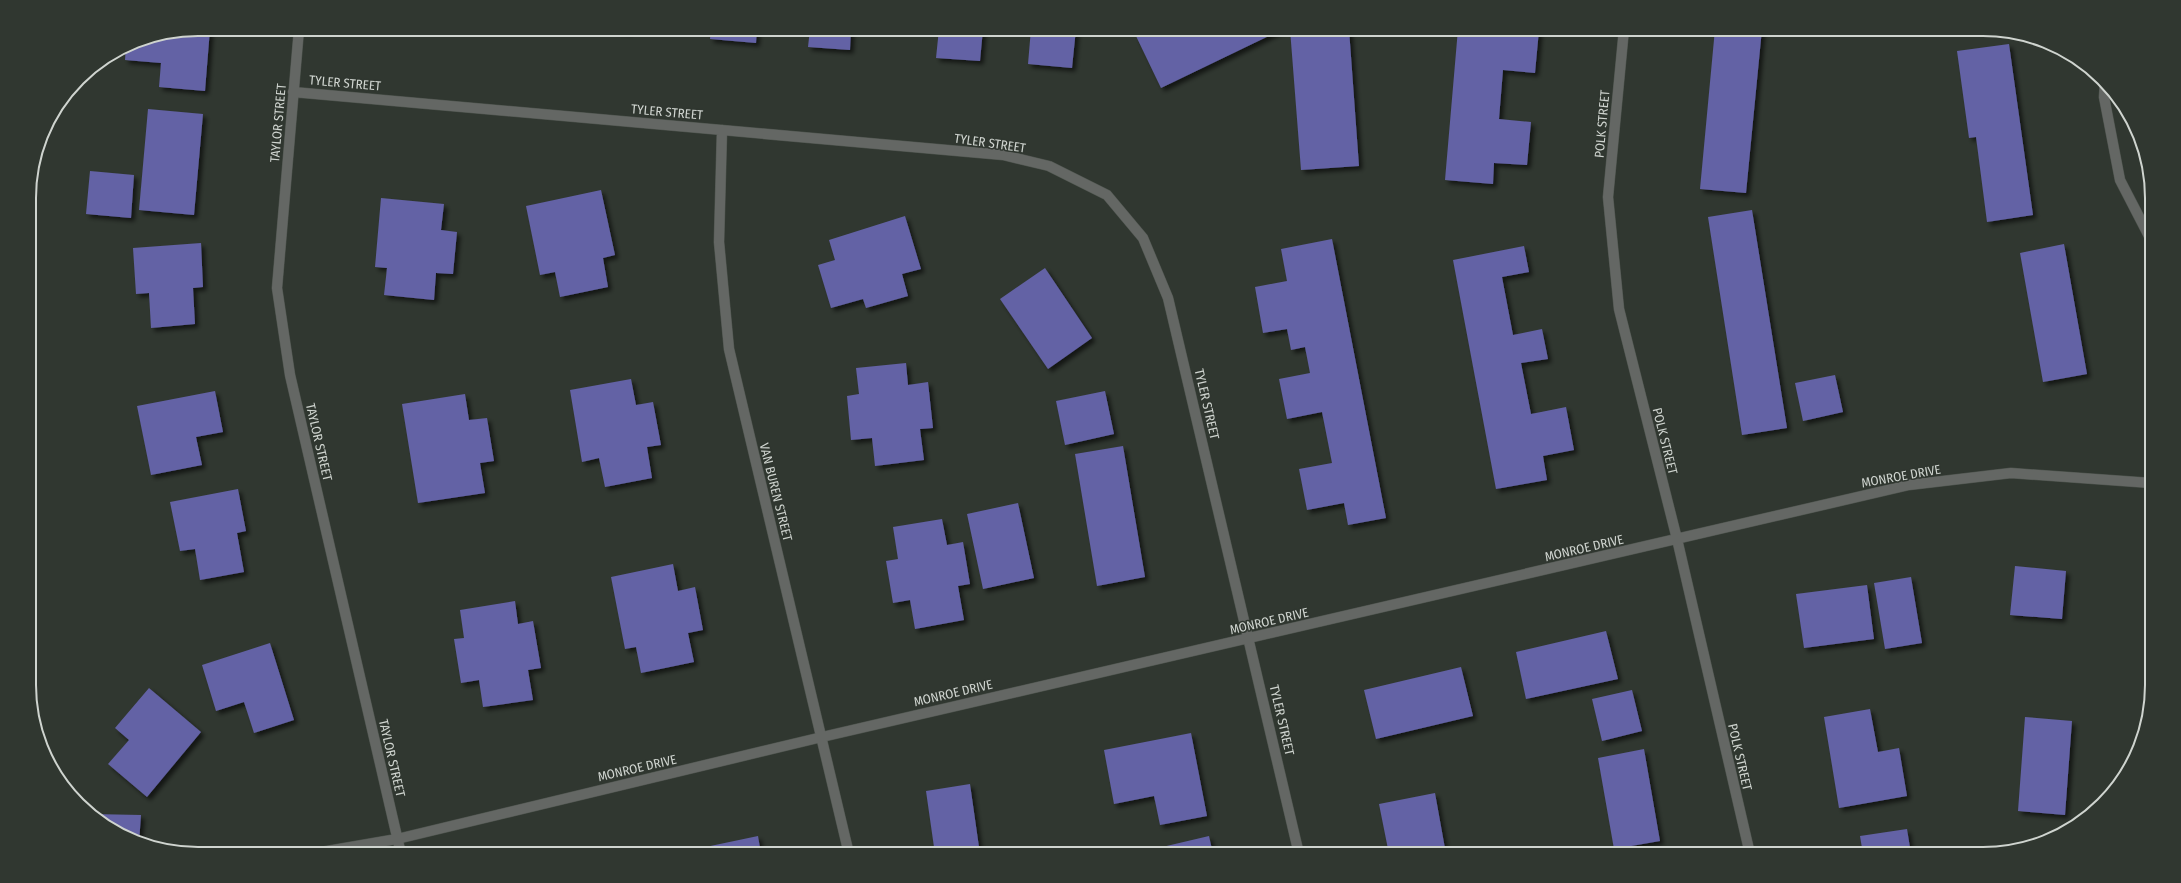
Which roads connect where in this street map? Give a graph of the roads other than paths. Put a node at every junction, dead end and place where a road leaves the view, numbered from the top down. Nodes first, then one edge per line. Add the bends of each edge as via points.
1 (298, 36) edge
2 (1623, 36) edge
3 (2104, 91) edge
4 (293, 92) junction
5 (722, 130) junction
6 (2145, 228) edge
7 (2145, 483) edge
8 (1677, 540) junction
9 (1250, 639) junction
10 (822, 737) junction
11 (397, 839) junction
12 (351, 847) edge
13 (399, 847) edge
14 (847, 847) edge
15 (1297, 847) edge
16 (1748, 847) edge

1 - 4 street, TAYLOR STREET
2 - 8 street, POLK STREET via 1608,196 1619,309
3 - 6 street via 2120,180
4 - 5 street, TYLER STREET
4 - 11 street, TAYLOR STREET via 277,288 290,375
5 - 9 street, TYLER STREET via 1003,155 1050,166 1107,195 1143,238 1168,298
5 - 10 street, VAN BUREN STREET via 719,242 729,349
7 - 8 street, MONROE DRIVE via 2011,473 1956,479 1909,485
8 - 9 street, MONROE DRIVE
8 - 16 street, POLK STREET
9 - 10 street, MONROE DRIVE
9 - 15 street, TYLER STREET
10 - 11 street, MONROE DRIVE
10 - 14 street, VAN BUREN STREET
11 - 12 street, MONROE DRIVE
11 - 13 street, TAYLOR STREET

